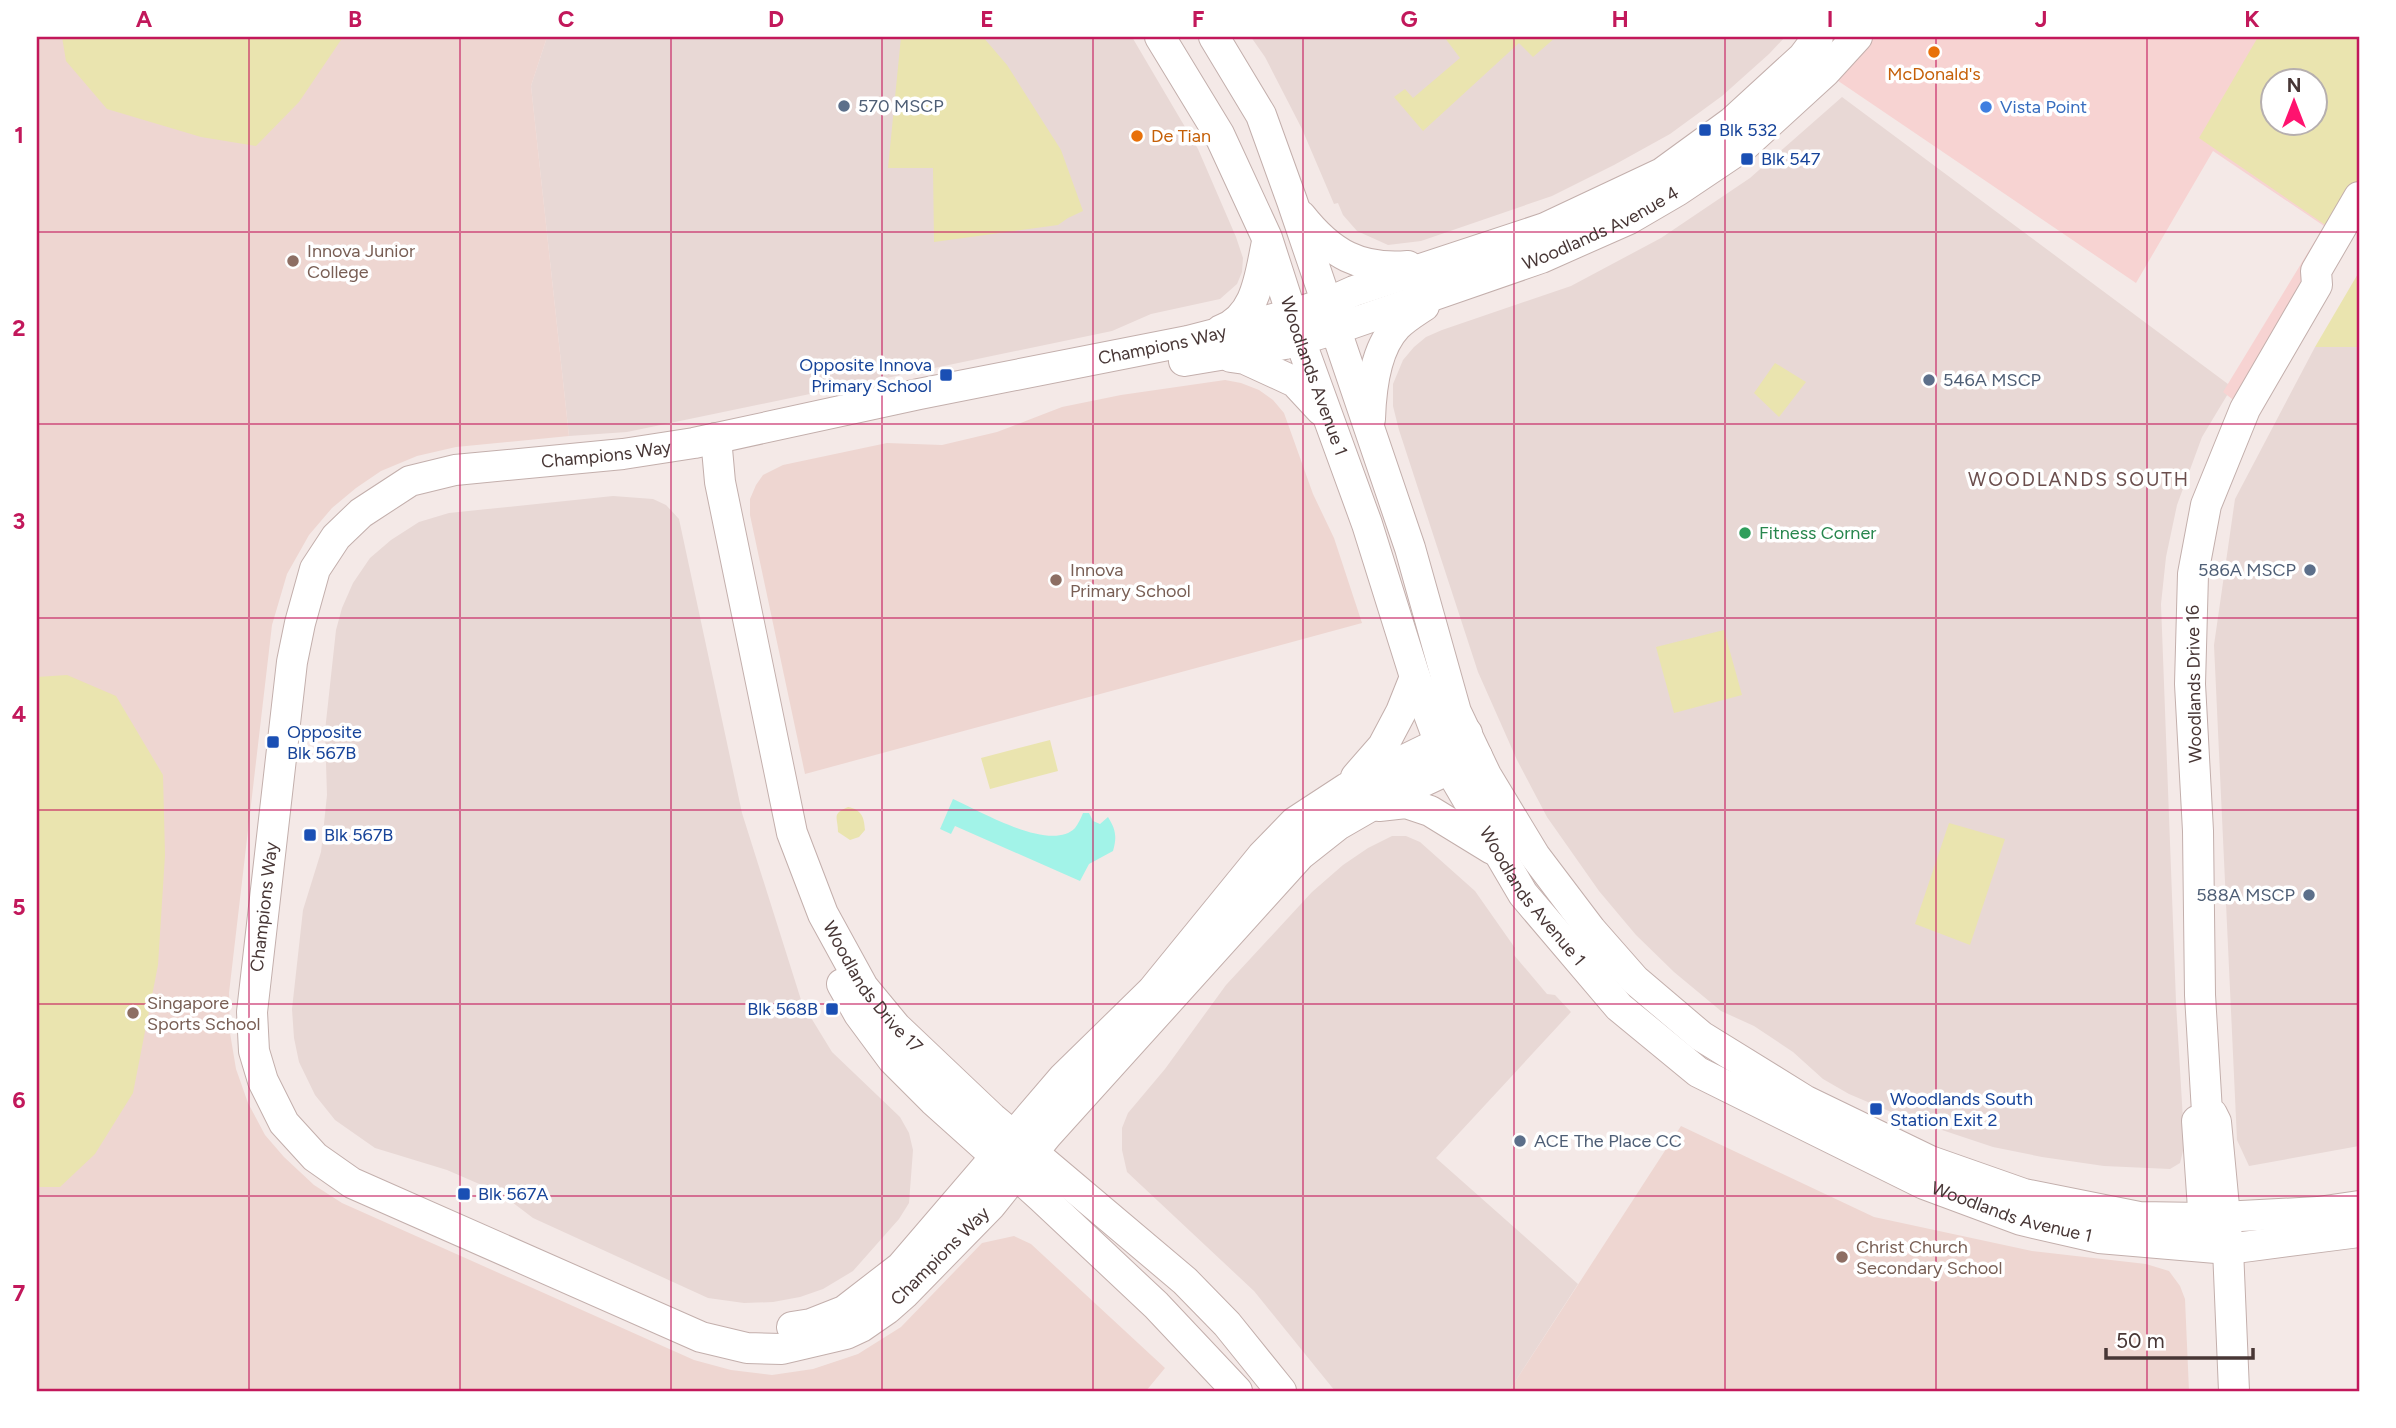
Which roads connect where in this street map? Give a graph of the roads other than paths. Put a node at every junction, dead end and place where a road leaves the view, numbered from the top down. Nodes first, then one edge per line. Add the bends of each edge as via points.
1 (1160, 37) edge
2 (1214, 37) edge
3 (1818, 37) edge
4 (1857, 37) edge
5 (2359, 197) edge
6 (1292, 201) junction
7 (2359, 231) edge
8 (1268, 238) junction
9 (1450, 260) junction
10 (2317, 285) junction
11 (1438, 295) junction
12 (1332, 316) junction
13 (1296, 327) junction
14 (1199, 348) junction
15 (1328, 418) junction
16 (1370, 430) junction
17 (706, 448) junction
18 (1389, 488) junction
19 (1367, 524) junction
20 (1415, 677) junction
21 (1472, 744) junction
22 (1444, 756) junction
23 (1347, 788) junction
24 (1371, 806) junction
25 (1496, 851) junction
26 (1014, 1155) junction
27 (2359, 1206) edge
28 (2214, 1217) junction
29 (2359, 1232) edge
30 (2217, 1248) junction
31 (1237, 1391) edge
32 (1281, 1391) edge
33 (2214, 1391) edge
34 (2234, 1391) edge

1 - 8 street, Woodlands Avenue 1 via 1219,134
2 - 6 street, Woodlands Avenue 1 via 1261,115
3 - 9 street, Woodlands Avenue 4 via 1803,57 1732,122 1662,173 1545,228
4 - 11 street, Woodlands Avenue 4 via 1744,146 1677,191 1568,247
5 - 10 street, Woodlands Drive 16 via 2316,271
6 - 9 street via 1303,219 1344,257 1371,267 1391,268
6 - 12 street, Woodlands Avenue 1
7 - 10 street, Woodlands Drive 16 via 2331,280
8 - 13 street, Woodlands Avenue 1
8 - 14 street via 1254,298 1246,312
9 - 12 street, Woodlands Avenue 4 via 1354,292
10 - 28 street, Woodlands Drive 16 via 2245,409 2206,505 2193,575 2190,684 2200,995 2207,1112 2216,1122
11 - 12 street, Woodlands Avenue 4
11 - 16 street via 1396,328 1382,351 1371,396
12 - 13 street, Woodlands Avenue 4
12 - 16 street, Woodlands Avenue 1
13 - 14 street, Champions Way
13 - 15 street, Woodlands Avenue 1
14 - 15 street via 1245,359 1295,382
14 - 17 street, Champions Way via 919,394
15 - 19 street, Woodlands Avenue 1
16 - 18 street, Woodlands Avenue 1
17 - 26 street, Woodlands Drive 17 via 723,494 792,833 823,914 863,987
17 - 26 street, Champions Way via 623,469 468,483 413,497 360,532 339,559 327,583 307,664 271,1009 273,1050 288,1090 304,1119 329,1145 365,1168 695,1317 770,1332 844,1311 901,1267
18 - 19 street via 1369,507
18 - 21 street, Woodlands Avenue 1 via 1456,712
19 - 20 street, Woodlands Avenue 1
20 - 22 street, Woodlands Avenue 1
20 - 23 street via 1383,746
21 - 22 street, Champions Way
21 - 28 street, Woodlands Avenue 1 via 1535,856 1591,930 1635,979 1701,1036 1806,1101 1930,1161 2024,1194 2139,1217
22 - 23 street, Champions Way
22 - 24 street, Champions Way
22 - 25 street, Woodlands Avenue 1
23 - 26 street, Champions Way via 1295,822 1262,856 1152,991 1063,1078
24 - 25 street via 1406,803 1430,811
24 - 26 street, Champions Way via 1300,855
25 - 30 street, Woodlands Avenue 1 via 1523,894 1619,1007 1698,1072 1924,1184 2021,1220 2099,1238
26 - 31 street, Woodlands Drive 17
26 - 32 street, Woodlands Drive 17 via 1185,1281
27 - 28 street, Woodlands Avenue 1
28 - 30 street, Woodlands Drive 16
29 - 30 street, Woodlands Avenue 1
30 - 33 street, Woodlands Drive 16 via 2210,1276
30 - 34 street, Woodlands Drive 16

